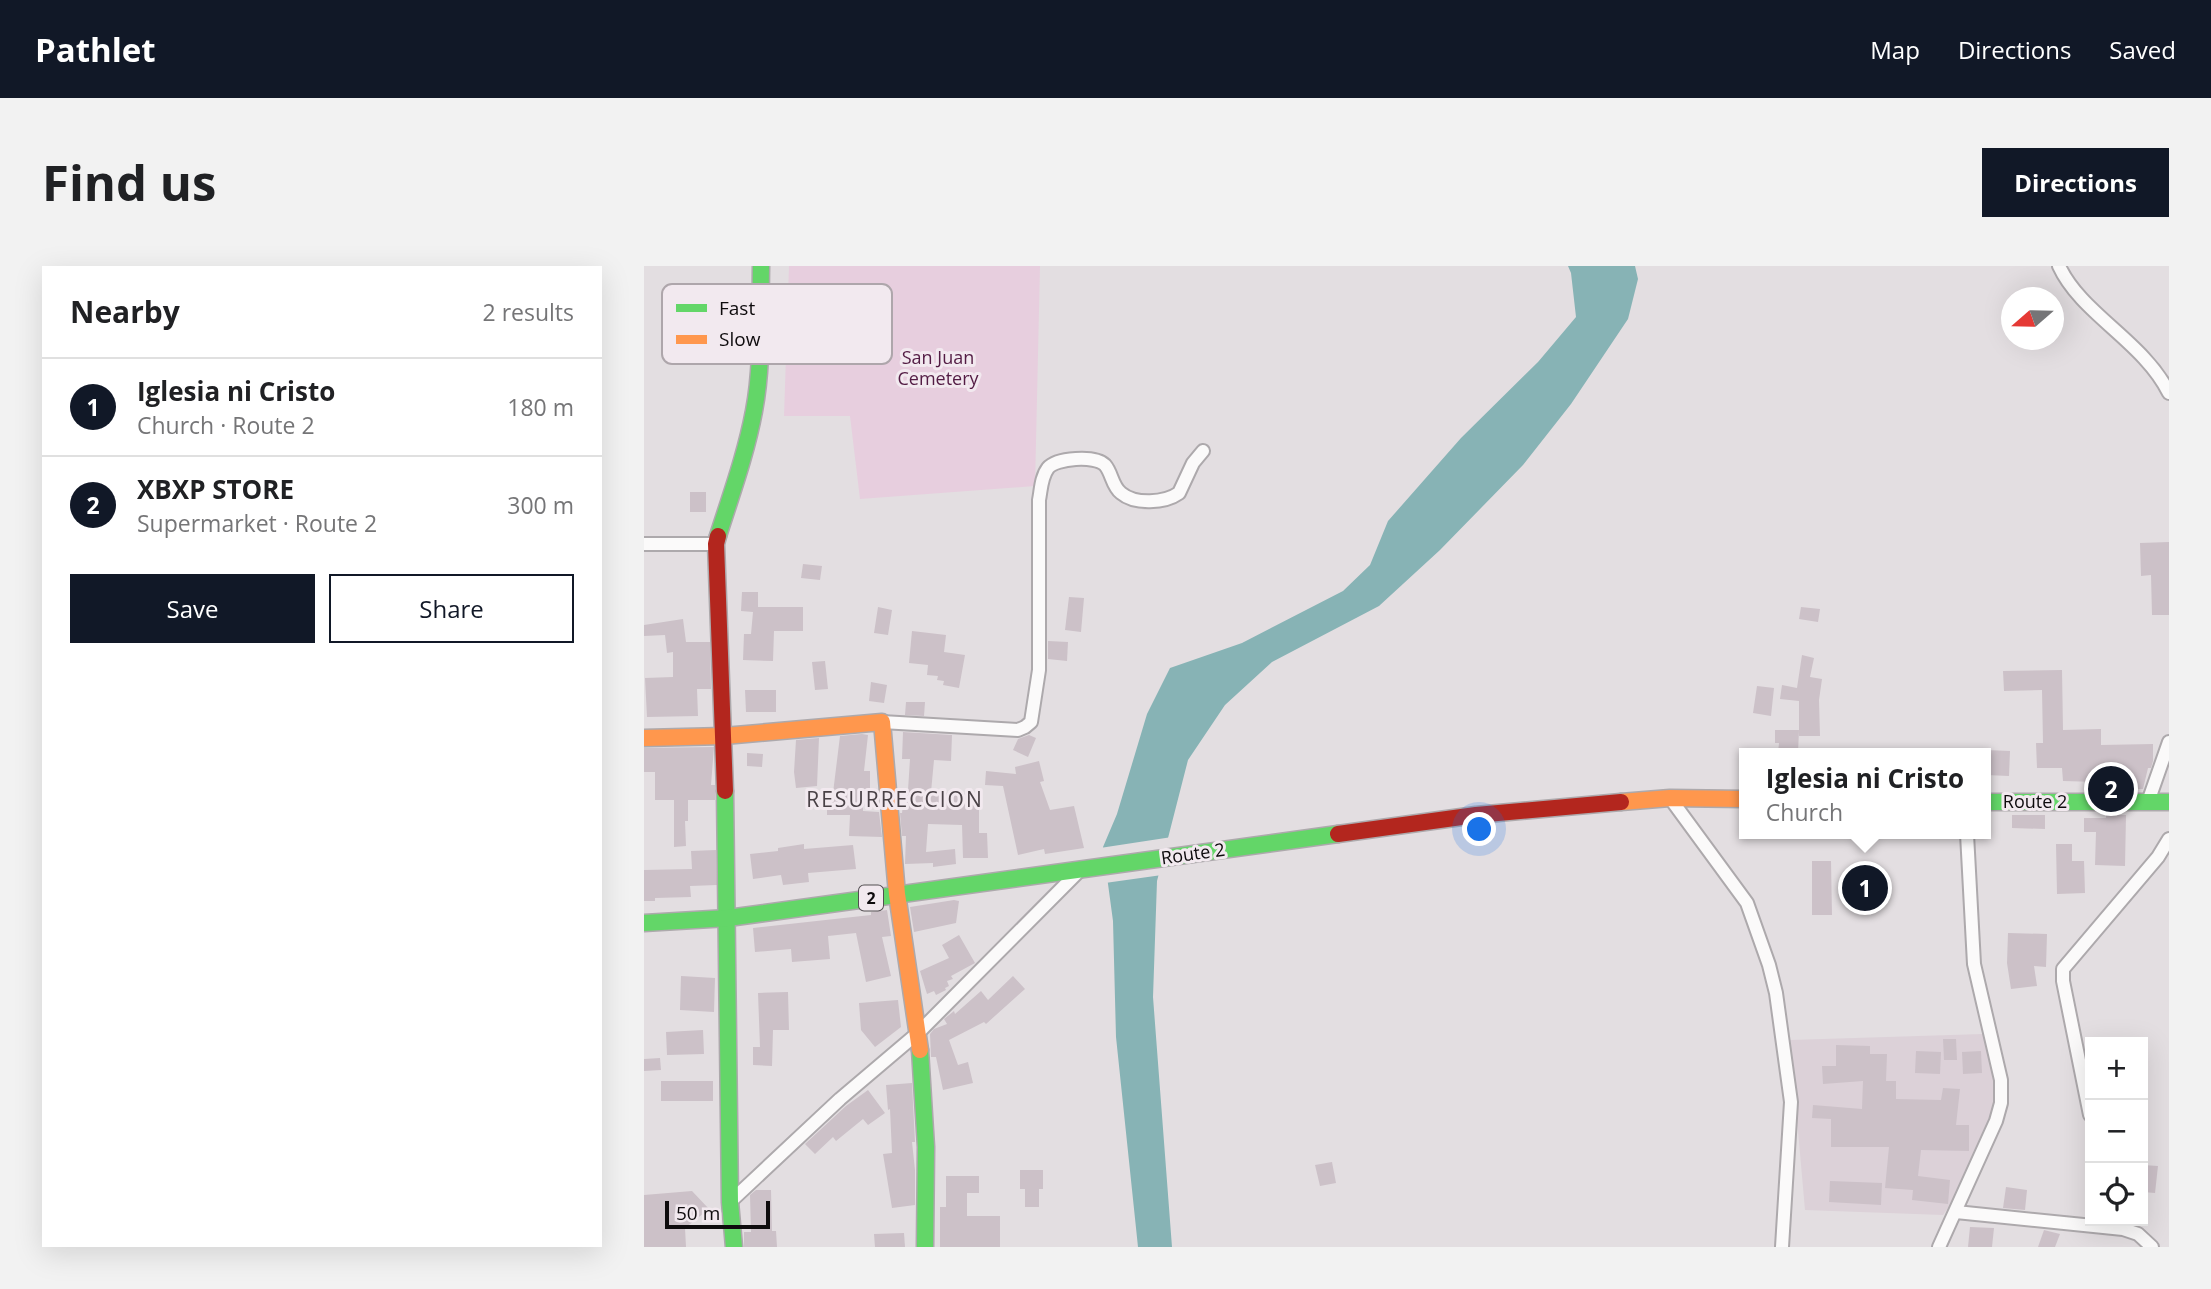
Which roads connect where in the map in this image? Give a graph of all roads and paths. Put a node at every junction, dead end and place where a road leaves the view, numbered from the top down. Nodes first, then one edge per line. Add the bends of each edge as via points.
1 (761, 266) edge
2 (2059, 266) edge
3 (760, 284) edge
4 (758, 364) edge
5 (2169, 393) edge
6 (1203, 451) dead end
7 (644, 544) edge
8 (716, 544) junction
9 (882, 722) junction
10 (724, 736) junction
11 (644, 738) edge
12 (2169, 742) edge
13 (1670, 798) junction
14 (1739, 799) edge
15 (1991, 802) edge
16 (2148, 802) junction
17 (2169, 803) edge
18 (1966, 839) edge
19 (2169, 839) edge
20 (1081, 870) junction
21 (897, 894) junction
22 (728, 918) junction
23 (644, 923) edge
24 (919, 1032) junction
25 (2087, 1100) edge
26 (730, 1202) junction
27 (1955, 1212) junction
28 (2134, 1226) edge
29 (2138, 1234) junction
30 (734, 1247) edge
31 (925, 1247) edge
32 (1782, 1247) edge
33 (1939, 1247) edge
34 (2152, 1247) edge

1 - 3 main road
2 - 5 street via 2074,290 2149,362
4 - 8 main road via 754,410
6 - 9 street via 1179,494 1149,501 1121,494 1104,463 1091,459 1050,465 1039,500 1039,670 1029,725 1018,730
7 - 8 street
8 - 10 main road
9 - 10 main road
9 - 21 main road
10 - 11 main road
10 - 22 main road
12 - 16 street
13 - 14 main road, Route 2 / 2
13 - 20 main road, Route 2 / 2 via 1476,815
13 - 32 street via 1746,904 1776,993 1791,1102
15 - 16 main road, Route 2
16 - 17 main road, Route 2
18 - 27 street via 1974,964 2002,1093 1996,1121
19 - 25 street via 2063,970
20 - 21 main road, Route 2 / 2
20 - 24 street
21 - 22 main road, Route 2 / 2
21 - 24 main road
22 - 23 main road, Route 2 / 2
22 - 26 main road
24 - 26 street
24 - 31 main road via 926,1147
26 - 30 main road
27 - 29 street
27 - 33 street
28 - 29 street
29 - 34 street

